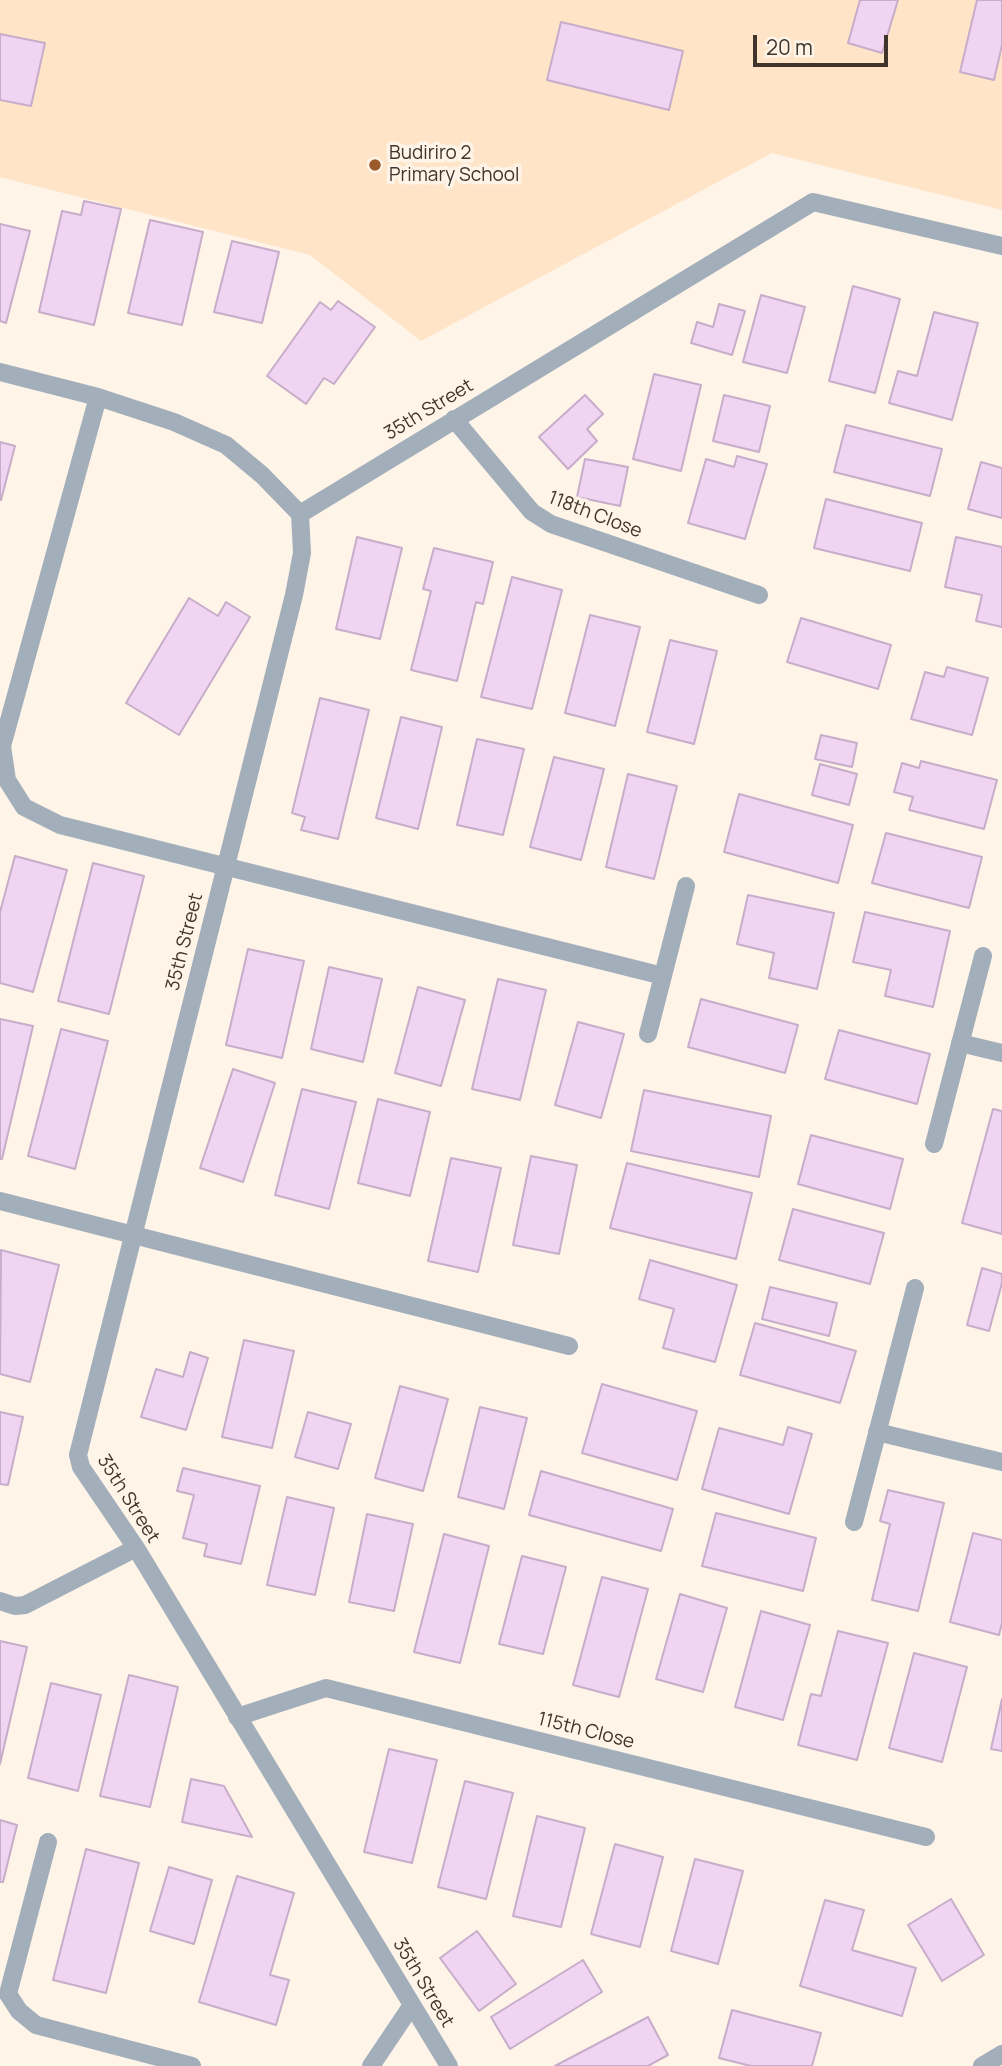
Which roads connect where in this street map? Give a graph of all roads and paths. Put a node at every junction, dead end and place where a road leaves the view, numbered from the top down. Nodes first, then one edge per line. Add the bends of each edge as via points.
1 (1002, 246) edge
2 (0, 372) edge
3 (97, 397) junction
4 (454, 419) junction
5 (300, 514) junction
6 (759, 595) dead end
7 (226, 867) junction
8 (686, 886) dead end
9 (983, 956) dead end
10 (663, 976) junction
11 (648, 1034) dead end
12 (960, 1043) junction
13 (1002, 1053) edge
14 (934, 1144) dead end
15 (0, 1201) edge
16 (133, 1235) junction
17 (915, 1288) dead end
18 (569, 1346) dead end
19 (877, 1432) junction
20 (1002, 1462) edge
21 (854, 1522) dead end
22 (136, 1548) junction
23 (0, 1601) edge
24 (237, 1717) junction
25 (926, 1837) dead end
26 (48, 1842) dead end
27 (412, 2005) junction
28 (1002, 2054) edge
29 (192, 2066) edge
30 (371, 2066) edge
31 (449, 2066) edge
32 (982, 2066) edge

1 - 4 street, 35th Street via 813,202
2 - 3 street
3 - 5 street via 226,445
3 - 7 street via 2,746 7,780 24,807 60,825
4 - 5 street, 35th Street
4 - 6 street, 118th Close via 532,512 551,524
5 - 7 street, 35th Street via 302,553 294,595
7 - 10 street
7 - 16 street, 35th Street
8 - 10 street
9 - 12 street
10 - 11 street
12 - 13 street
12 - 14 street
15 - 16 street
16 - 18 street
16 - 22 street, 35th Street via 78,1455 81,1467
17 - 19 street
19 - 20 street
19 - 21 street
22 - 23 street via 25,1605
22 - 24 street, 35th Street
24 - 25 street, 115th Close via 326,1688
24 - 27 street, 35th Street
26 - 29 street via 8,1994 13,2003 36,2025
27 - 30 street
27 - 31 street, 35th Street
28 - 32 street

